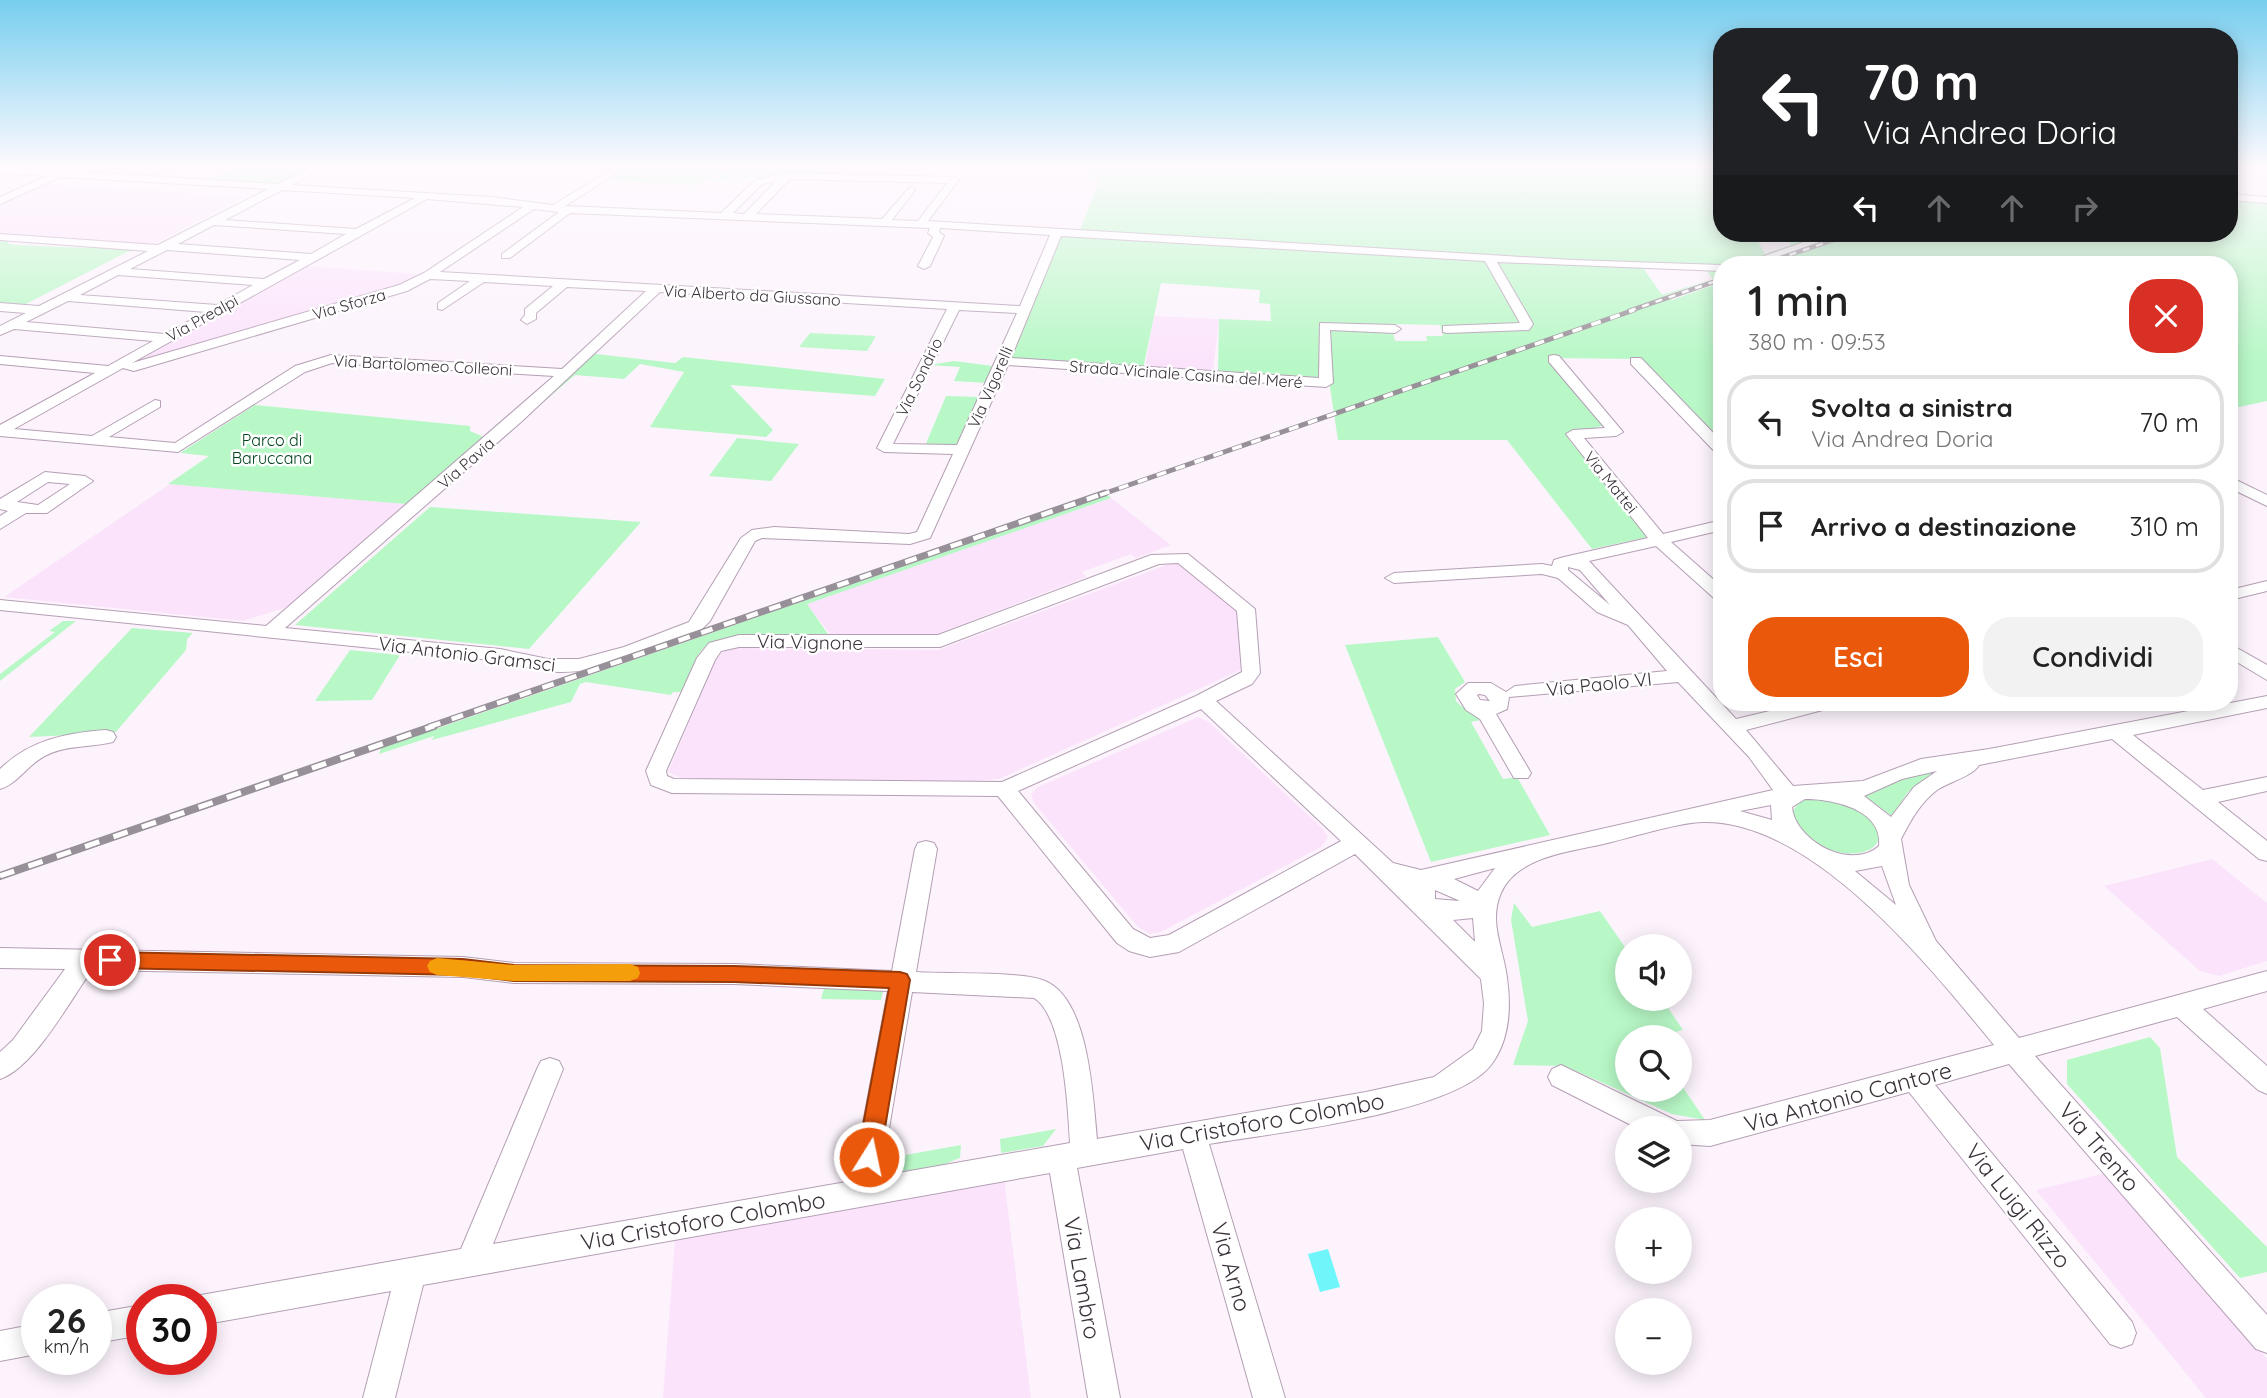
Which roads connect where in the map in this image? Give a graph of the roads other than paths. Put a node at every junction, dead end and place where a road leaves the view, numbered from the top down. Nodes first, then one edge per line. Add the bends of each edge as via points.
1 (192, 231) edge
2 (347, 231) edge
3 (494, 231) edge
4 (539, 231) edge
5 (934, 231) edge
6 (1043, 231) edge
7 (358, 232) joint
8 (1056, 232) junction
9 (0, 237) edge
10 (1813, 242) edge
11 (160, 247) junction
12 (506, 256) dead end
13 (1771, 256) edge
14 (312, 257) junction
15 (1489, 258) junction
16 (924, 266) dead end
17 (1713, 268) edge
18 (115, 271) junction
19 (428, 275) junction
20 (480, 279) junction
21 (267, 283) junction
22 (564, 284) junction
23 (656, 289) junction
24 (65, 297) junction
25 (442, 306) dead end
26 (955, 306) junction
27 (0, 307) edge
28 (219, 309) junction
29 (40, 310) junction
30 (1024, 310) junction
31 (527, 320) dead end
32 (5, 328) edge
33 (1395, 329) dead end
34 (1447, 329) dead end
35 (167, 338) junction
36 (1554, 359) dead end
37 (0, 360) edge
38 (1003, 361) junction
39 (1636, 361) dead end
40 (146, 363) junction
41 (115, 367) junction
42 (567, 373) junction
43 (95, 378) junction
44 (155, 404) dead end
45 (0, 431) edge
46 (94, 440) junction
47 (1713, 442) edge
48 (884, 448) joint
49 (961, 450) junction
50 (2238, 486) edge
51 (2267, 501) edge
52 (22, 508) dead end
53 (0, 524) edge
54 (1713, 527) edge
55 (919, 538) joint
56 (1658, 539) junction
57 (1566, 566) junction
58 (1394, 578) dead end
59 (2267, 586) edge
60 (1713, 588) edge
61 (2238, 593) edge
62 (0, 605) edge
63 (271, 631) junction
64 (2238, 655) edge
65 (2267, 674) edge
66 (1682, 676) junction
67 (1203, 700) junction
68 (2267, 702) edge
69 (1713, 708) edge
70 (2238, 708) edge
71 (1716, 711) edge
72 (1795, 711) edge
73 (2221, 711) edge
74 (1732, 727) junction
75 (2115, 732) junction
76 (106, 737) dead end
77 (1754, 750) junction
78 (1989, 756) junction
79 (1521, 772) dead end
80 (0, 782) edge
81 (2267, 784) edge
82 (1004, 789) junction
83 (1827, 790) junction
84 (1789, 795) junction
85 (2198, 799) junction
86 (1697, 815) junction
87 (1891, 840) junction
88 (1809, 848) junction
89 (926, 849) dead end
90 (1547, 849) junction
91 (1364, 850) junction
92 (2267, 853) edge
93 (1429, 877) junction
94 (1424, 906) junction
95 (1484, 908) junction
96 (1934, 955) junction
97 (0, 958) edge
98 (85, 960) junction
99 (1495, 978) junction
100 (900, 980) junction
101 (2267, 981) edge
102 (2182, 1006) junction
103 (2015, 1052) junction
104 (0, 1068) edge
105 (550, 1069) dead end
106 (1561, 1077) dead end
107 (1914, 1079) junction
108 (2267, 1082) edge
109 (1640, 1116) edge
110 (1692, 1132) edge
111 (1193, 1135) junction
112 (1073, 1156) junction
113 (864, 1193) junction
114 (471, 1262) junction
115 (411, 1273) junction
116 (217, 1307) edge
117 (2121, 1334) dead end
118 (2267, 1338) edge
119 (21, 1342) edge
120 (0, 1346) edge
121 (379, 1398) edge
122 (1104, 1398) edge
123 (1269, 1398) edge

1 - 11 street
2 - 7 street
3 - 19 street, Via Sforza
4 - 12 street
5 - 16 street via 939,236
6 - 8 street
7 - 14 street, Via Prealpi
8 - 15 street
8 - 30 street, Via Vigorelli
9 - 11 street
10 - 13 street
11 - 14 street
11 - 18 street
14 - 21 street, Via Prealpi
15 - 17 street
15 - 34 street via 1527,324
18 - 21 street
18 - 24 street
19 - 20 street, Via Alberto da Giussano
19 - 40 street, Via Sforza via 393,291
20 - 22 street, Via Alberto da Giussano
20 - 25 street
21 - 28 street, Via Prealpi
22 - 23 street, Via Alberto da Giussano
22 - 31 street via 529,312 532,316
23 - 26 street, Via Alberto da Giussano
23 - 42 street, Via Pavia
24 - 28 street
24 - 29 street
26 - 30 street, Via Alberto da Giussano
26 - 48 street, Via Sondrio
27 - 29 street
28 - 35 street, Via Prealpi
29 - 32 street
30 - 38 street, Via Vigorelli
32 - 35 street
33 - 38 street, Strada Vicinale Casina del Meré via 1324,326 1326,383
35 - 41 street, Via Prealpi
36 - 56 street, Via Mattei via 1616,432 1573,434
37 - 41 street
38 - 49 street, Via Vigorelli
39 - 47 street
40 - 41 street, Via Sforza
40 - 43 street, Via Sforza
41 - 43 street, Via Prealpi
42 - 46 street, Via Bartolomeo Colleoni via 328,359 298,370 178,448
42 - 63 street, Via Pavia
43 - 45 street, Via Prealpi
44 - 46 street
45 - 46 street, Via Bartolomeo Colleoni
48 - 49 street
49 - 55 street, Via Vigorelli
50 - 51 street
52 - 53 street
54 - 56 street
55 - 63 street, Via Antonio Gramsci via 755,534 697,625 573,666
56 - 57 street
56 - 60 street
57 - 58 street
57 - 66 street via 1586,566 1612,606 1632,621
59 - 61 street
62 - 63 street, Via Antonio Gramsci
64 - 65 street
66 - 69 street
66 - 79 street, Via Paolo VI via 1494,703
67 - 82 street, Via Vignone
67 - 82 street, Via Vignone via 1251,673 1248,612 1190,562 1166,556 934,642 721,644 706,658 656,771 658,780 672,786
67 - 91 street
68 - 70 street
71 - 74 street
72 - 74 street
73 - 75 street
74 - 77 street
75 - 78 street
75 - 85 street
76 - 80 street via 48,744 25,757
77 - 83 street via 1805,784
77 - 84 street
78 - 83 street via 1921,766 1866,788
78 - 87 street via 1926,786 1908,804
81 - 85 street
82 - 91 street via 1125,936 1145,947 1170,945
83 - 84 street
83 - 87 street via 1871,809
84 - 86 street via 1717,807
84 - 88 street via 1781,809 1783,821
85 - 92 street
86 - 88 street via 1749,819
86 - 90 street
87 - 88 street via 1882,857 1868,862 1841,861
87 - 96 street, Via Trento via 1900,892
88 - 96 street, Via Trento via 1870,895
89 - 100 street
90 - 93 street
90 - 95 street via 1502,873
91 - 93 street via 1393,874
91 - 94 street
93 - 94 street
93 - 95 street
94 - 95 street via 1449,911
94 - 99 street
95 - 99 street
96 - 103 street, Via Trento
97 - 98 street, Via Lambro
98 - 100 street, Via Lambro
98 - 104 street via 22,1048
99 - 111 street, Via Cristoforo Colombo via 1498,1019 1493,1044 1478,1063 1452,1081 1393,1099
100 - 112 street, Via Lambro via 1037,988 1051,995 1064,1023 1079,1098
100 - 113 street
101 - 102 street, Via Antonio Cantore
102 - 103 street, Via Antonio Cantore
102 - 108 street
103 - 107 street, Via Antonio Cantore
103 - 118 street, Via Trento
105 - 114 street
106 - 109 street
107 - 110 street, Via Antonio Cantore via 1722,1131
107 - 117 street, Via Luigi Rizzo
111 - 112 street, Via Cristoforo Colombo
111 - 123 street, Via Arno
112 - 113 street, Via Cristoforo Colombo
112 - 122 street, Via Lambro
113 - 114 street, Via Cristoforo Colombo
114 - 115 street, Via Cristoforo Colombo
115 - 116 street, Via Cristoforo Colombo
115 - 121 street
119 - 120 street

